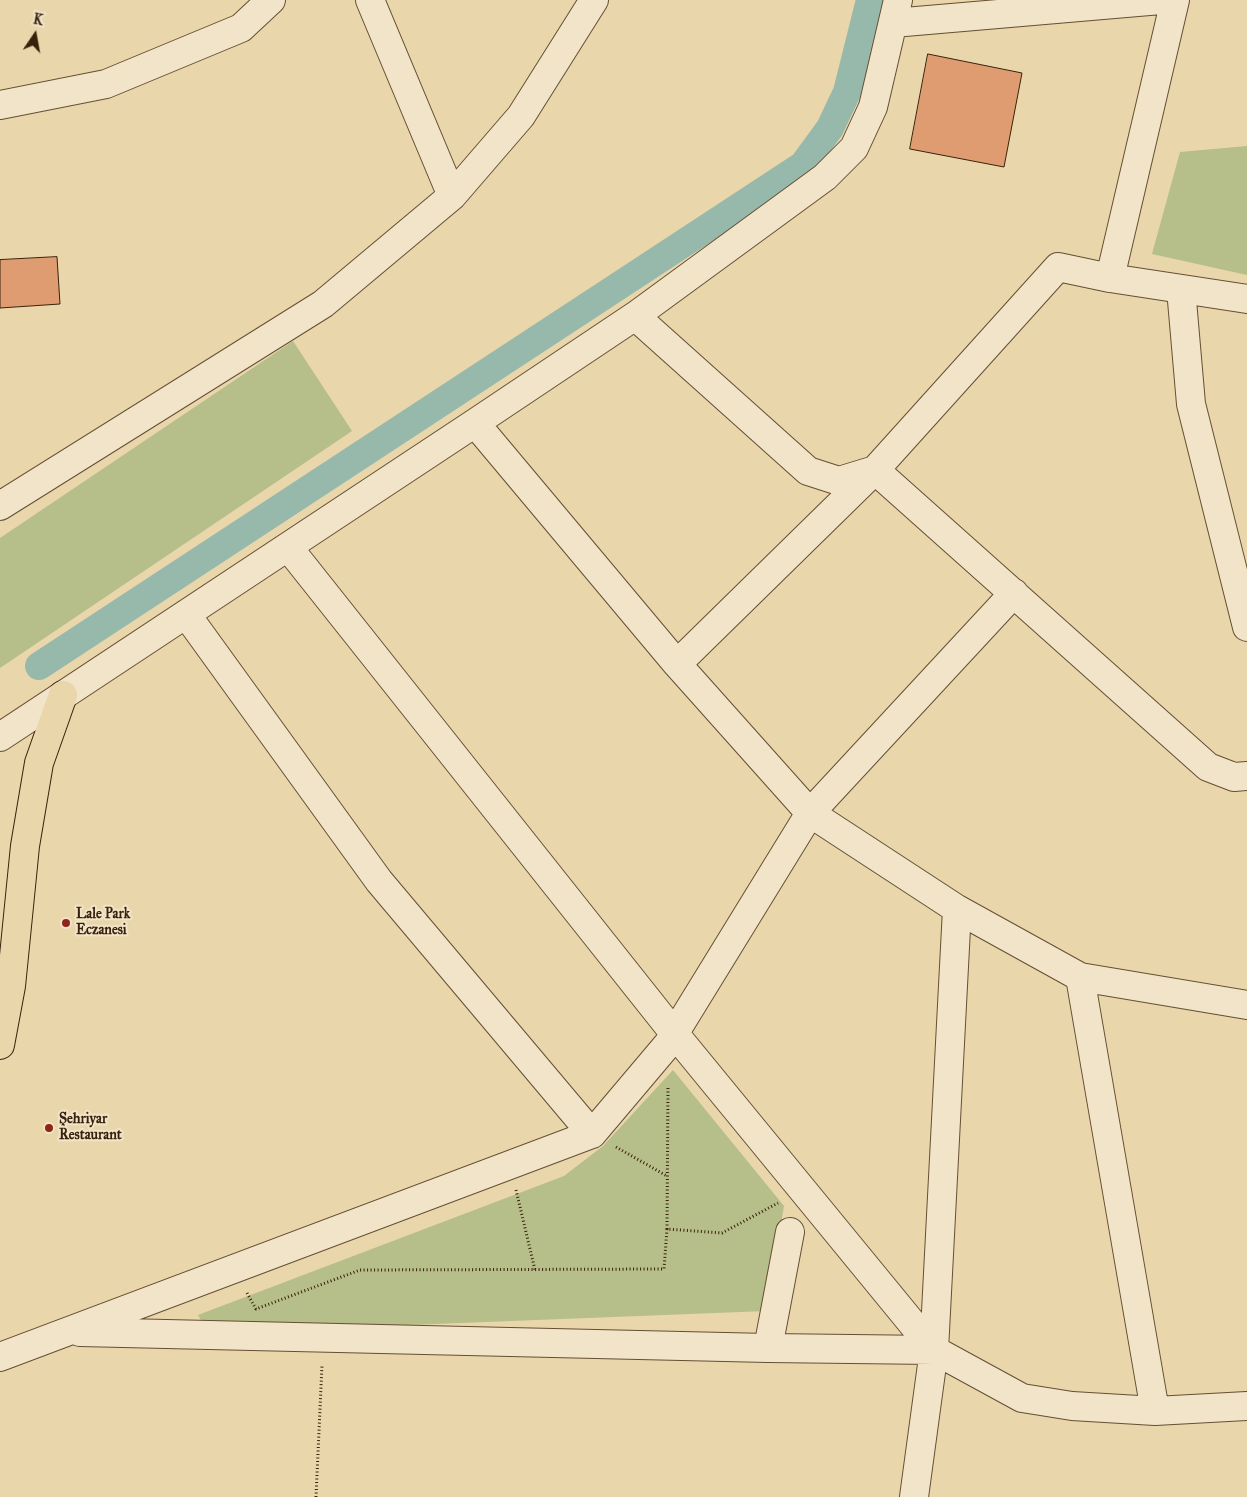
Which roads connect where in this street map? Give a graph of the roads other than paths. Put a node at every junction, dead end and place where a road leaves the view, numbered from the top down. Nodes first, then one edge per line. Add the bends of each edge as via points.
1 (271, 0) edge
2 (370, 0) edge
3 (594, 0) edge
4 (1161, 0) edge
5 (1175, 0) edge
6 (896, 12) edge
7 (0, 104) edge
8 (452, 196) junction
9 (1110, 278) junction
10 (1181, 289) junction
11 (1247, 299) edge
12 (635, 316) junction
13 (475, 423) junction
14 (875, 470) junction
15 (0, 506) edge
16 (288, 547) junction
17 (1014, 593) junction
18 (186, 614) junction
19 (1247, 627) edge
20 (677, 664) junction
21 (63, 695) junction
22 (0, 737) edge
23 (1247, 776) edge
24 (810, 813) junction
25 (957, 909) junction
26 (1080, 977) junction
27 (1247, 1005) edge
28 (671, 1039) junction
29 (0, 1045) edge
30 (592, 1134) junction
31 (790, 1232) dead end
32 (66, 1332) junction
33 (768, 1348) junction
34 (934, 1350) junction
35 (0, 1357) edge
36 (1247, 1406) edge
37 (1155, 1411) junction
38 (914, 1497) edge

1 - 7 street via 242,28 106,84
2 - 8 street
3 - 8 street via 521,116
4 - 6 street
5 - 9 street
6 - 12 street via 873,107 854,148 825,177
8 - 15 street via 322,304
9 - 10 street
9 - 14 street via 1058,266
10 - 11 street
10 - 19 street via 1191,404
12 - 13 street
12 - 14 street via 808,471 839,481
13 - 16 street
13 - 20 street
14 - 17 street
14 - 20 street
16 - 18 street
16 - 28 street
17 - 23 street via 1208,767 1234,777
17 - 24 street
18 - 21 street
18 - 30 street via 379,881
20 - 24 street
21 - 22 street
21 - 29 main road via 39,763 25,846 11,986
24 - 25 street
24 - 28 street
25 - 26 street
25 - 34 street
26 - 27 street
26 - 37 street
28 - 30 street
28 - 34 street via 803,1190
30 - 32 street
31 - 33 street
32 - 33 street
32 - 35 street
33 - 34 street
34 - 37 street via 1022,1398 1072,1406
34 - 38 street
36 - 37 street

